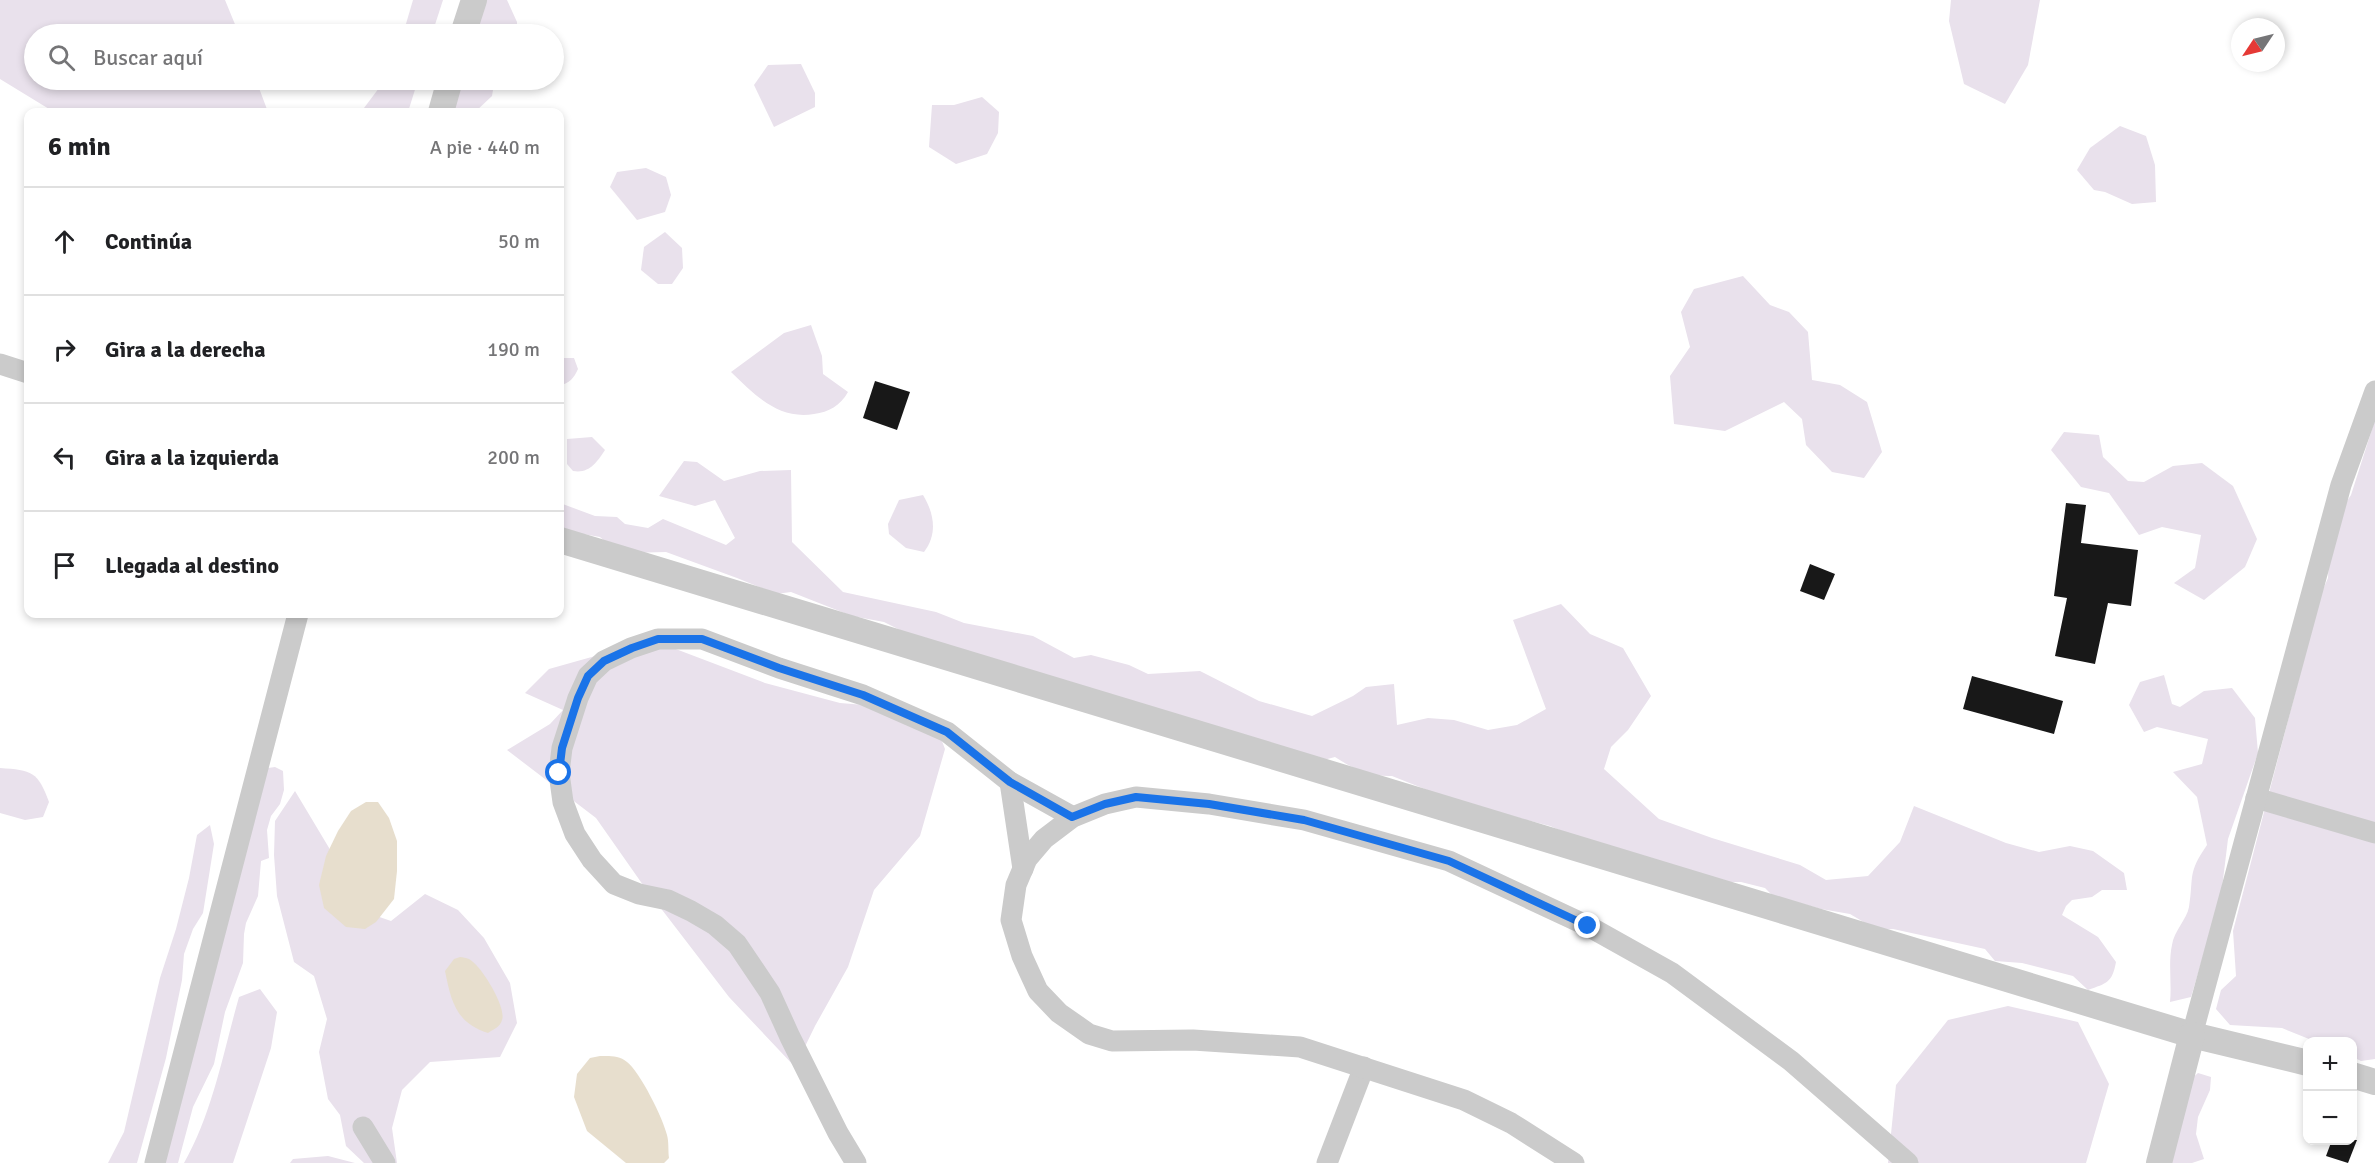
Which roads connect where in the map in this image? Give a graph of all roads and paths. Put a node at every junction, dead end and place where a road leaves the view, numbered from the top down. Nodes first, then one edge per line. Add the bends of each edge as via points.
1 (474, 0) edge
2 (466, 24) edge
3 (447, 90) edge
4 (442, 108) edge
5 (0, 364) edge
6 (24, 372) edge
7 (2375, 391) edge
8 (564, 541) edge
9 (297, 618) edge
10 (1010, 782) junction
11 (2256, 798) junction
12 (1072, 817) junction
13 (2375, 833) edge
14 (1023, 869) junction
15 (2192, 1035) junction
16 (2303, 1063) edge
17 (1364, 1067) junction
18 (2357, 1077) edge
19 (2375, 1082) edge
20 (363, 1127) dead end
21 (155, 1163) edge
22 (386, 1163) edge
23 (856, 1163) edge
24 (1328, 1163) edge
25 (1574, 1163) edge
26 (1908, 1163) edge
27 (2159, 1163) edge

1 - 2 street
3 - 4 street
5 - 6 street
7 - 11 street via 2341,485
8 - 15 street
9 - 21 street
10 - 12 street
10 - 14 street
10 - 23 street via 947,732 863,695 702,639 658,639 604,661 588,676 578,698 562,748 559,773 563,802 575,834 614,884 669,900 715,925 736,944 770,993
11 - 13 street
11 - 15 street
12 - 14 street via 1044,839
12 - 26 street via 1136,797 1209,804 1304,820 1449,861 1588,926 1671,973 1791,1060
14 - 17 street via 1016,885 1011,920 1022,956 1038,991 1059,1013 1089,1034 1112,1041 1193,1040 1300,1047
15 - 16 street
15 - 27 street
17 - 24 street
17 - 25 street via 1464,1100 1511,1123
18 - 19 street
20 - 22 street

